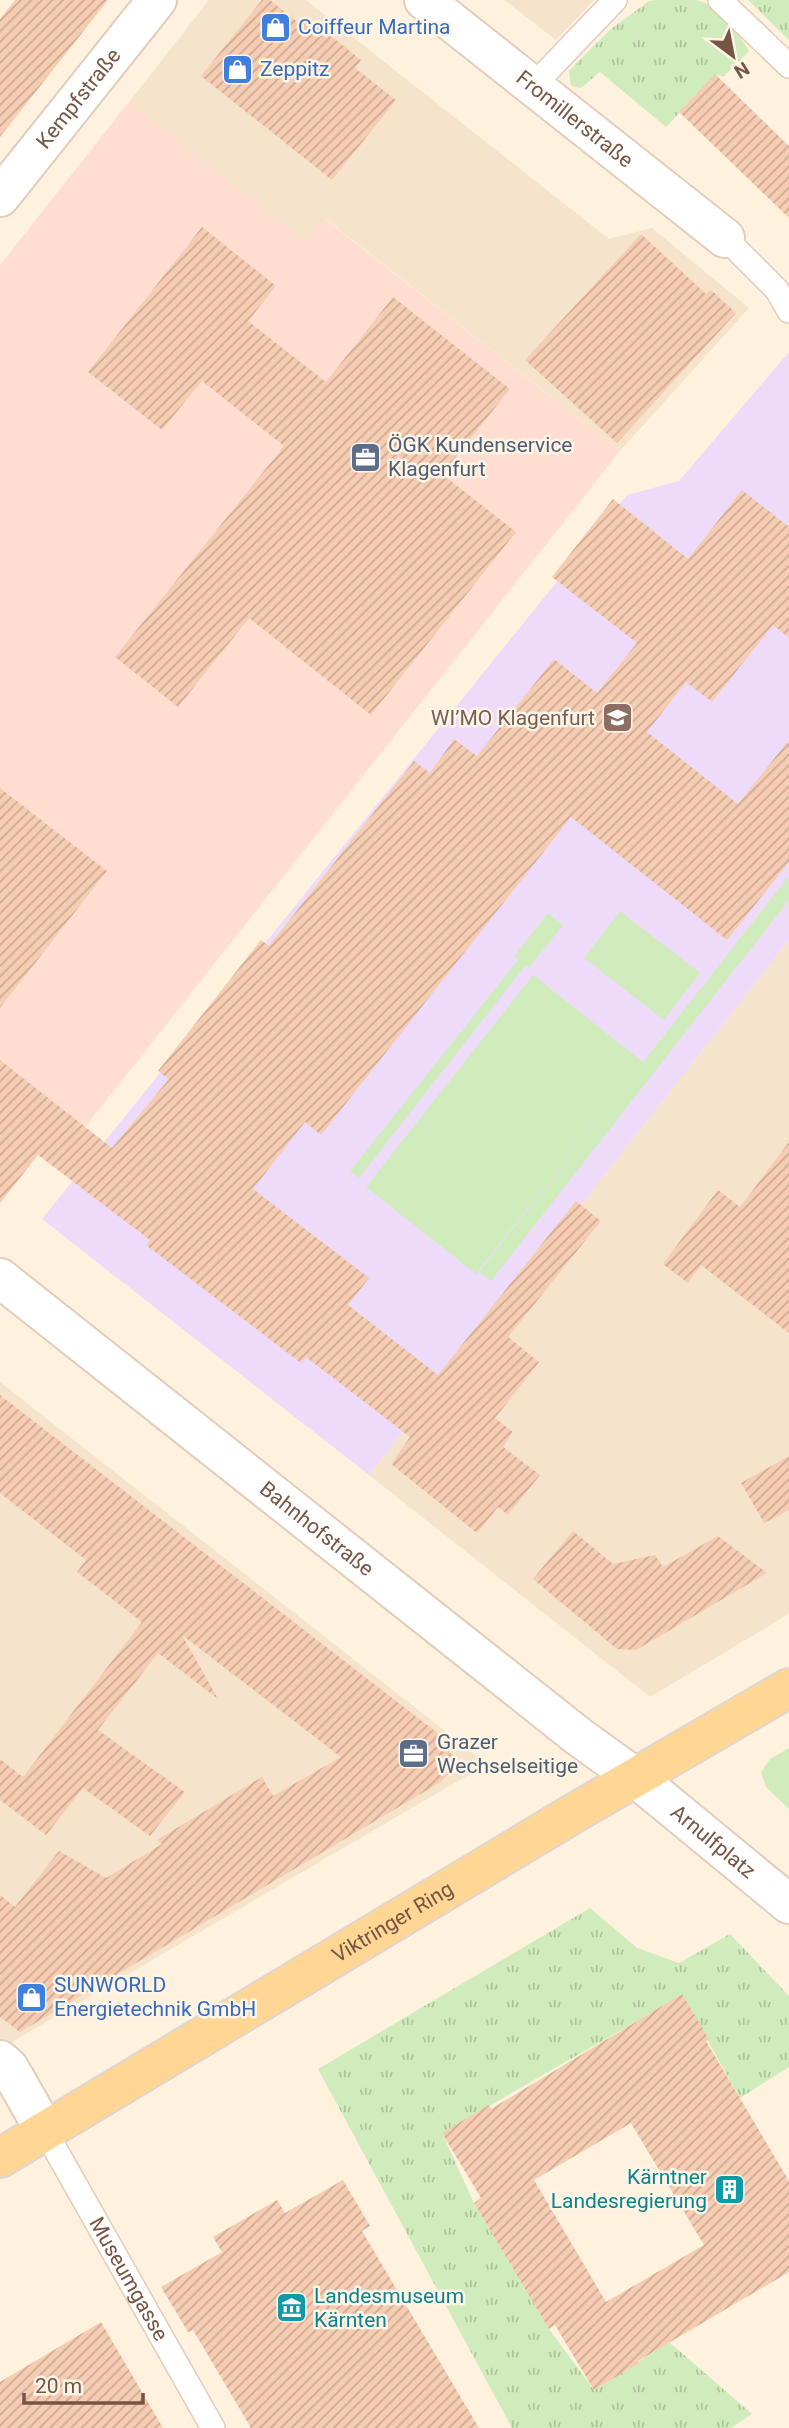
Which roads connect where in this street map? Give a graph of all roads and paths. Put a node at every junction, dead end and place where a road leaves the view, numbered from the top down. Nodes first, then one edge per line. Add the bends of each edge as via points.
1 (157, 0) edge
2 (424, 0) edge
3 (615, 0) edge
4 (720, 0) edge
5 (789, 66) edge
6 (533, 86) junction
7 (0, 197) edge
8 (725, 238) joint
9 (789, 311) edge
10 (0, 1278) edge
11 (789, 1688) edge
12 (636, 1778) junction
13 (789, 1904) edge
14 (0, 2060) edge
15 (45, 2131) junction
16 (0, 2158) edge
17 (213, 2428) edge

1 - 7 street, Kempfstraße
2 - 6 street, Fromillerstraße
3 - 6 lane
4 - 5 lane
6 - 8 street, Fromillerstraße
8 - 9 lane via 777,290
10 - 12 street, Bahnhofstraße
11 - 12 main road, Viktringer Ring
12 - 13 street, Arnulfplatz
12 - 15 main road, Viktringer Ring
14 - 15 street
15 - 16 main road, Viktringer Ring
15 - 17 lane, Museumgasse

